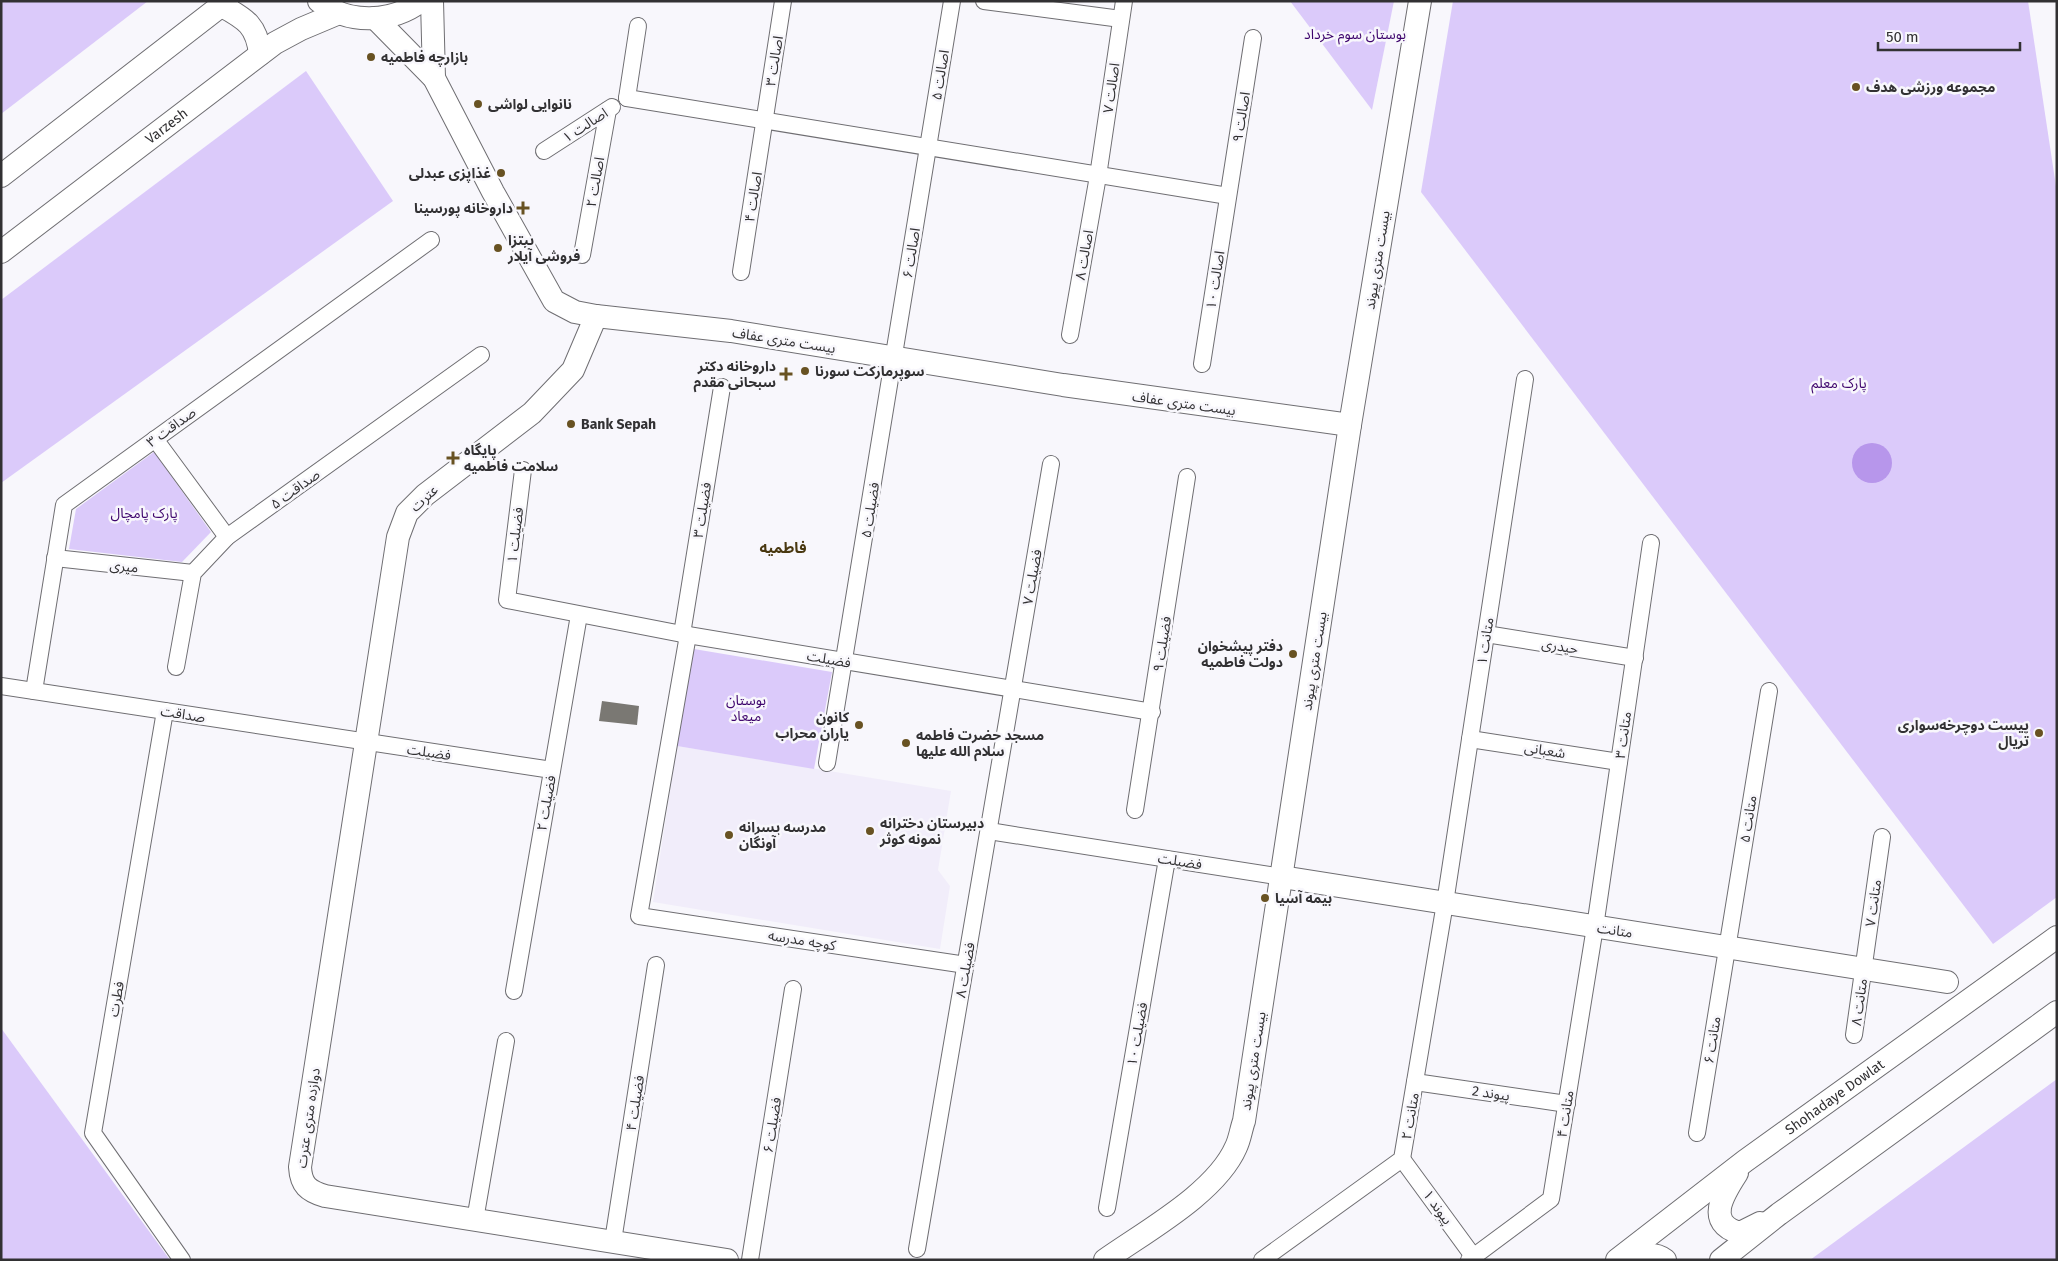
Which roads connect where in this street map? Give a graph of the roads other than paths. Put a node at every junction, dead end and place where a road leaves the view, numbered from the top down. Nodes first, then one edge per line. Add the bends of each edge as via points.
1 (319, 1) edge
2 (422, 1) edge
3 (432, 1) edge
4 (783, 1) edge
5 (952, 1) edge
6 (984, 1) edge
7 (1124, 1) edge
8 (1420, 1) edge
9 (224, 3) edge
10 (339, 13) junction
11 (374, 18) junction
12 (1122, 19) junction
13 (638, 26) dead end
14 (1253, 38) dead end
15 (260, 54) junction
16 (434, 78) junction
17 (627, 98) junction
18 (608, 110) junction
19 (765, 121) junction
20 (927, 148) junction
21 (544, 151) dead end
22 (1, 176) edge
23 (1098, 176) junction
24 (1228, 196) junction
25 (431, 240) dead end
26 (1, 252) edge
27 (582, 255) dead end
28 (741, 272) dead end
29 (596, 316) junction
30 (1070, 335) dead end
31 (481, 355) dead end
32 (894, 358) junction
33 (1202, 364) dead end
34 (1525, 379) dead end
35 (722, 387) dead end
36 (1350, 425) junction
37 (155, 439) junction
38 (1051, 464) dead end
39 (523, 470) dead end
40 (1187, 477) dead end
41 (227, 537) junction
42 (1651, 544) dead end
43 (55, 558) junction
44 (193, 573) junction
45 (508, 600) joint
46 (579, 615) junction
47 (1486, 634) junction
48 (685, 635) junction
49 (1634, 658) junction
50 (845, 662) junction
51 (176, 667) dead end
52 (1, 686) edge
53 (1013, 690) junction
54 (34, 691) junction
55 (1769, 691) dead end
56 (165, 711) junction
57 (1152, 712) junction
58 (1470, 739) junction
59 (366, 742) junction
60 (1619, 762) junction
61 (827, 763) dead end
62 (552, 770) junction
63 (1135, 810) dead end
64 (989, 831) junction
65 (1882, 837) dead end
66 (1167, 859) junction
67 (1282, 877) junction
68 (1445, 903) junction
69 (639, 916) joint
70 (1595, 927) junction
71 (2057, 936) edge
72 (1727, 947) junction
73 (656, 965) dead end
74 (966, 965) junction
75 (1863, 969) junction
76 (1947, 982) dead end
77 (794, 989) dead end
78 (514, 991) dead end
79 (2057, 1012) edge
80 (1854, 1035) dead end
81 (506, 1041) dead end
82 (1415, 1082) junction
83 (1567, 1104) junction
84 (1697, 1133) dead end
85 (1402, 1158) junction
86 (1745, 1161) junction
87 (1107, 1208) dead end
88 (1779, 1214) junction
89 (475, 1220) junction
90 (613, 1242) junction
91 (917, 1249) dead end
92 (1471, 1258) edge
93 (182, 1260) edge
94 (727, 1260) edge
95 (750, 1260) edge
96 (1106, 1260) edge
97 (1262, 1260) edge
98 (1618, 1260) edge
99 (1665, 1260) edge
100 (1721, 1260) edge

1 - 10 street
2 - 11 street via 406,11
3 - 16 street
4 - 19 street, اصالت ۳
5 - 20 street, اصالت ۵
6 - 12 street
7 - 12 street, اصالت ۷
8 - 36 street, بیست متری پیوند
9 - 15 street via 250,24 259,40
9 - 22 street
10 - 11 street
10 - 15 street, Varzesh via 286,37
11 - 16 street, بیست متری عفاف
12 - 23 street, اصالت ۷
13 - 17 street
14 - 24 street, اصالت ۹
15 - 26 street, Varzesh
16 - 29 street, بیست متری عفاف via 554,301 575,312
17 - 18 street, اصالت ۱
17 - 19 street
18 - 21 street, اصالت ۱
18 - 27 street, اصالت ۲
19 - 20 street
19 - 28 street, اصالت ۴
20 - 23 street
20 - 32 street, اصالت ۶
23 - 24 street
23 - 30 street, اصالت ۸
24 - 33 street, اصالت ۱۰
25 - 37 street, صداقت ۳
29 - 32 street, بیست متری عفاف via 731,331
29 - 59 street, عترت via 573,370 532,413 425,495 407,513 398,537
31 - 41 street, صداقت ۵
32 - 36 street, بیست متری عفاف via 1092,390
32 - 50 street, فضیلت ۵
34 - 47 street, متانت ۱
35 - 48 street, فضیلت ۳
36 - 67 street, بیست متری پیوند
37 - 41 street
37 - 43 street, صداقت ۳ via 64,505
38 - 53 street, فضیلت ۷
39 - 45 street, فضیلت ۱
40 - 57 street, فضیلت ۹
41 - 44 street, صداقت ۵
42 - 49 street, متانت ۳
43 - 44 street, میری
43 - 54 street, صداقت ۳
44 - 51 street
45 - 46 street, فضیلت
46 - 48 street, فضیلت
46 - 62 street, فضیلت ۲
47 - 49 street, حیدری
47 - 58 street, متانت ۱
48 - 50 street, فضیلت
48 - 69 street, فضیلت ۳
49 - 60 street, متانت ۳
50 - 53 street, فضیلت
50 - 61 street, فضیلت ۵
52 - 54 street, صداقت
53 - 57 street, فضیلت
53 - 64 street, فضیلت ۸
54 - 56 street, صداقت
55 - 72 street, متانت ۵
56 - 59 street, صداقت
56 - 93 street, فطرت via 93,1133
57 - 63 street, فضیلت ۹
58 - 60 street, شعبانی
58 - 68 street, متانت ۱
59 - 62 street, فضیلت
59 - 89 street, دوازده متری عترت via 300,1179 306,1187 325,1196
60 - 70 street, متانت ۳
62 - 78 street, فضیلت ۲
64 - 66 street, فضیلت
64 - 74 street, فضیلت ۸
65 - 75 street, متانت ۷
66 - 67 street, فضیلت
66 - 87 street, فضیلت ۱۰
67 - 68 street, متانت
67 - 96 street, بیست متری پیوند via 1244,1121 1237,1146 1223,1170 1204,1190
68 - 70 street, متانت
68 - 82 street, متانت ۲
69 - 74 street, کوچه مدرسه
70 - 72 street, متانت
70 - 83 street, متانت ۴
71 - 86 street, Shohadaye Dowlat
72 - 75 street, متانت
72 - 84 street, متانت ۶
73 - 90 street, فضیلت ۴
74 - 91 street, فضیلت ۸
75 - 76 street, متانت
75 - 80 street, متانت ۸
77 - 95 street, فضیلت ۶
79 - 88 street
81 - 89 street
82 - 83 street, پیوند 2
82 - 85 street, متانت ۲
83 - 92 street, متانت ۴ via 1552,1199
85 - 92 street, پیوند ۱
85 - 97 street, متانت ۲
86 - 88 street via 1718,1210 1723,1221 1731,1230 1740,1233
86 - 98 street, Shohadaye Dowlat
88 - 100 street
89 - 90 street, دوازده متری عترت
90 - 94 street, دوازده متری عترت
98 - 99 street via 1646,1255 1660,1256

